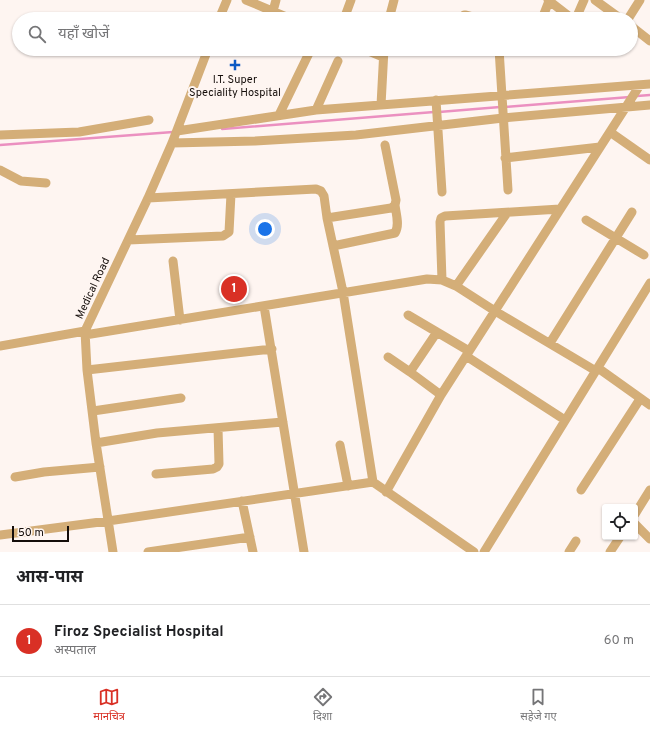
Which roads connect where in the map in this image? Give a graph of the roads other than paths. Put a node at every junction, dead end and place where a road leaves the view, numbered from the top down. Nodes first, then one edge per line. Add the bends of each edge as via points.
1 (227, 0) edge
2 (246, 0) edge
3 (276, 0) edge
4 (351, 0) edge
5 (394, 0) edge
6 (548, 0) edge
7 (584, 0) edge
8 (595, 0) edge
9 (640, 0) edge
10 (273, 11) joint
11 (222, 12) edge
12 (347, 12) edge
13 (391, 12) edge
14 (544, 12) edge
15 (564, 12) edge
16 (579, 12) edge
17 (611, 12) edge
18 (632, 12) edge
19 (638, 32) edge
20 (650, 41) edge
21 (205, 56) edge
22 (308, 56) edge
23 (384, 56) edge
24 (499, 56) edge
25 (338, 61) dead end
26 (646, 83) edge
27 (502, 95) junction
28 (436, 100) junction
29 (629, 101) junction
30 (382, 105) junction
31 (650, 105) edge
32 (316, 110) junction
33 (279, 115) junction
34 (503, 118) junction
35 (149, 120) dead end
36 (437, 124) junction
37 (177, 131) junction
38 (610, 132) junction
39 (0, 136) edge
40 (172, 143) junction
41 (384, 145) dead end
42 (600, 147) junction
43 (505, 158) junction
44 (650, 160) edge
45 (0, 170) edge
46 (46, 183) dead end
47 (508, 190) dead end
48 (442, 192) dead end
49 (231, 194) junction
50 (148, 198) junction
51 (395, 205) junction
52 (560, 209) junction
53 (632, 212) dead end
54 (507, 213) junction
55 (327, 218) junction
56 (586, 220) dead end
57 (616, 238) junction
58 (128, 240) junction
59 (333, 246) junction
60 (644, 255) dead end
61 (173, 261) dead end
62 (442, 280) junction
63 (650, 283) edge
64 (456, 286) junction
65 (343, 292) junction
66 (264, 306) junction
67 (495, 311) junction
68 (408, 315) dead end
69 (180, 320) junction
70 (436, 332) junction
71 (85, 333) junction
72 (550, 344) junction
73 (0, 346) edge
74 (272, 349) junction
75 (467, 354) junction
76 (388, 357) dead end
77 (597, 369) junction
78 (87, 370) junction
79 (410, 372) junction
80 (441, 396) junction
81 (181, 398) dead end
82 (640, 399) junction
83 (650, 405) edge
84 (92, 411) junction
85 (565, 420) junction
86 (283, 422) junction
87 (218, 428) junction
88 (96, 443) junction
89 (340, 445) dead end
90 (100, 467) junction
91 (156, 474) dead end
92 (15, 476) dead end
93 (373, 482) junction
94 (348, 486) junction
95 (581, 490) dead end
96 (650, 490) edge
97 (386, 492) junction
98 (294, 494) junction
99 (242, 501) junction
100 (638, 509) edge
101 (108, 521) junction
102 (638, 527) edge
103 (0, 535) edge
104 (250, 537) junction
105 (650, 539) edge
106 (618, 540) edge
107 (576, 541) dead end
108 (113, 552) edge
109 (148, 552) edge
110 (253, 552) edge
111 (304, 552) edge
112 (474, 552) edge
113 (484, 552) edge
114 (569, 552) edge
115 (610, 552) edge

1 - 11 street
2 - 10 street
3 - 10 street
4 - 12 street
5 - 13 street
6 - 14 street
6 - 15 street
7 - 16 street
8 - 17 street
9 - 18 street
19 - 20 street
21 - 37 street, Medical Road
22 - 33 street
23 - 30 street
24 - 27 street
25 - 32 street
26 - 27 street
26 - 29 street
27 - 28 street
27 - 34 street
28 - 30 street
28 - 36 street
29 - 31 street
29 - 34 street
29 - 38 street
30 - 32 street
32 - 33 street
33 - 37 street
34 - 36 street
34 - 43 street
35 - 39 street via 78,132
36 - 40 street via 349,135
36 - 48 street
37 - 40 street, Medical Road
38 - 42 street
38 - 44 street
40 - 50 street, Medical Road
41 - 51 street
42 - 43 street
42 - 52 street
43 - 47 street
45 - 46 street via 21,181
49 - 50 street
49 - 55 street via 316,189 324,196
49 - 58 street via 229,232 223,236
50 - 58 street, Medical Road
51 - 55 street via 391,208
51 - 59 street via 398,225 395,233
52 - 54 street
52 - 67 street
53 - 57 street
54 - 62 street via 441,218
54 - 64 street
55 - 59 street
56 - 57 street
57 - 60 street
57 - 72 street
58 - 71 street, Medical Road
59 - 65 street
61 - 69 street
62 - 64 street
62 - 65 street via 427,279
63 - 77 street
64 - 67 street
65 - 66 street
65 - 93 street
66 - 69 street
66 - 74 street
67 - 72 street
67 - 75 street
68 - 70 street
69 - 71 street
70 - 75 street
70 - 79 street
71 - 73 street
71 - 78 street, Medical Road
72 - 77 street
74 - 78 street
74 - 86 street
75 - 80 street
75 - 85 street
76 - 79 street
77 - 82 street
77 - 85 street
78 - 84 street, Medical Road
79 - 80 street
80 - 97 street
81 - 84 street
82 - 83 street
82 - 95 street
84 - 88 street, Medical Road
85 - 113 street
86 - 87 street
86 - 98 street
87 - 88 street via 157,433
87 - 91 street via 220,464 217,467 191,472
88 - 90 street, Medical Road
89 - 94 street
90 - 92 street
90 - 101 street, Medical Road
93 - 94 street
93 - 97 street
94 - 98 street
96 - 100 street
97 - 112 street
98 - 99 street
98 - 111 street
99 - 101 street
99 - 104 street
101 - 103 street
101 - 108 street, Medical Road
102 - 105 street
104 - 109 street
104 - 110 street
106 - 115 street
107 - 114 street

